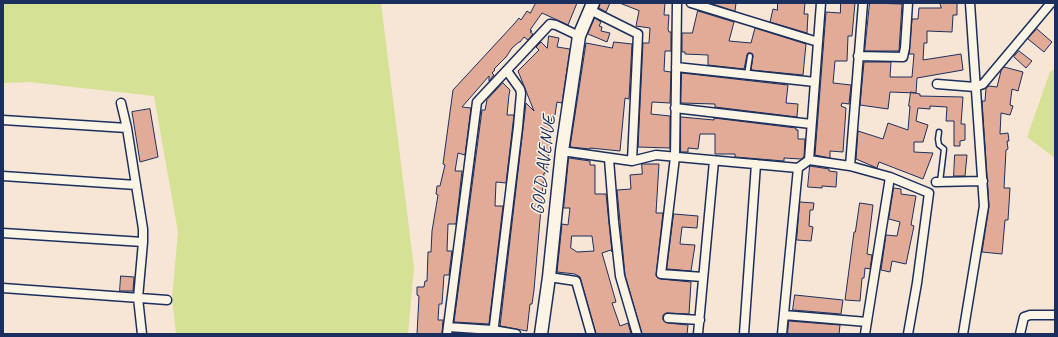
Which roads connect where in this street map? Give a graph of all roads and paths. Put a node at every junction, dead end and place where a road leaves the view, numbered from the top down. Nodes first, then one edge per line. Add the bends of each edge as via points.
1 (677, 3) edge
2 (691, 3) edge
3 (821, 3) edge
4 (863, 3) edge
5 (908, 3) edge
6 (970, 3) edge
7 (1051, 3) edge
8 (591, 7) edge
9 (579, 36) junction
10 (818, 42) junction
11 (750, 56) dead end
12 (858, 56) junction
13 (676, 67) junction
14 (507, 71) junction
15 (747, 75) junction
16 (815, 82) junction
17 (937, 84) dead end
18 (975, 87) junction
19 (121, 103) dead end
20 (676, 108) junction
21 (3, 120) edge
22 (811, 124) junction
23 (127, 128) junction
24 (939, 132) dead end
25 (562, 151) junction
26 (675, 157) junction
27 (610, 159) junction
28 (714, 160) junction
29 (809, 160) junction
30 (632, 161) junction
31 (756, 164) junction
32 (850, 166) junction
33 (798, 168) junction
34 (3, 176) edge
35 (890, 177) junction
36 (938, 182) joint
37 (983, 182) junction
38 (136, 185) junction
39 (3, 233) edge
40 (143, 242) junction
41 (549, 277) junction
42 (704, 277) junction
43 (3, 288) edge
44 (138, 298) junction
45 (168, 300) dead end
46 (784, 315) junction
47 (1055, 315) edge
48 (668, 318) dead end
49 (700, 320) junction
50 (867, 322) junction
51 (448, 330) edge
52 (493, 332) edge
53 (142, 334) edge
54 (516, 334) edge
55 (541, 334) edge
56 (592, 334) edge
57 (636, 334) edge
58 (698, 334) edge
59 (744, 334) edge
60 (782, 334) edge
61 (865, 334) edge
62 (908, 334) edge
63 (963, 334) edge
64 (1020, 334) edge

1 - 13 street
2 - 10 street
3 - 10 street
4 - 12 street
5 - 12 street via 903,57
6 - 18 street
7 - 18 street via 989,78
8 - 9 street, GOLD AVENUE
8 - 30 street via 638,34
9 - 14 street via 550,24
9 - 25 street, GOLD AVENUE
10 - 16 street
11 - 15 lane
12 - 32 street
13 - 15 street
13 - 20 street
14 - 51 street via 477,102
14 - 52 street via 521,93
15 - 16 street
16 - 22 street
17 - 18 street
18 - 37 street
19 - 23 street
20 - 22 street
20 - 26 street
21 - 23 street
22 - 29 street
23 - 38 street
24 - 36 lane via 939,145 944,149
25 - 27 street
25 - 41 street, GOLD AVENUE
26 - 28 street
26 - 30 street via 656,156
26 - 42 street via 661,274
27 - 30 street
27 - 57 street via 620,276
28 - 31 street
28 - 42 street
29 - 32 street
29 - 33 street
31 - 33 street
31 - 59 street
32 - 35 street
33 - 46 street
34 - 38 street
35 - 50 street
35 - 62 street via 929,193
36 - 37 street
37 - 63 street via 984,206
38 - 40 street
39 - 40 street
40 - 44 street
41 - 55 street, GOLD AVENUE
41 - 56 street via 576,281
42 - 49 street
43 - 44 street
44 - 45 street
44 - 53 street
46 - 50 street
46 - 60 street
47 - 64 street via 1024,317
48 - 49 street
49 - 58 street
50 - 61 street
51 - 52 street
52 - 54 street

